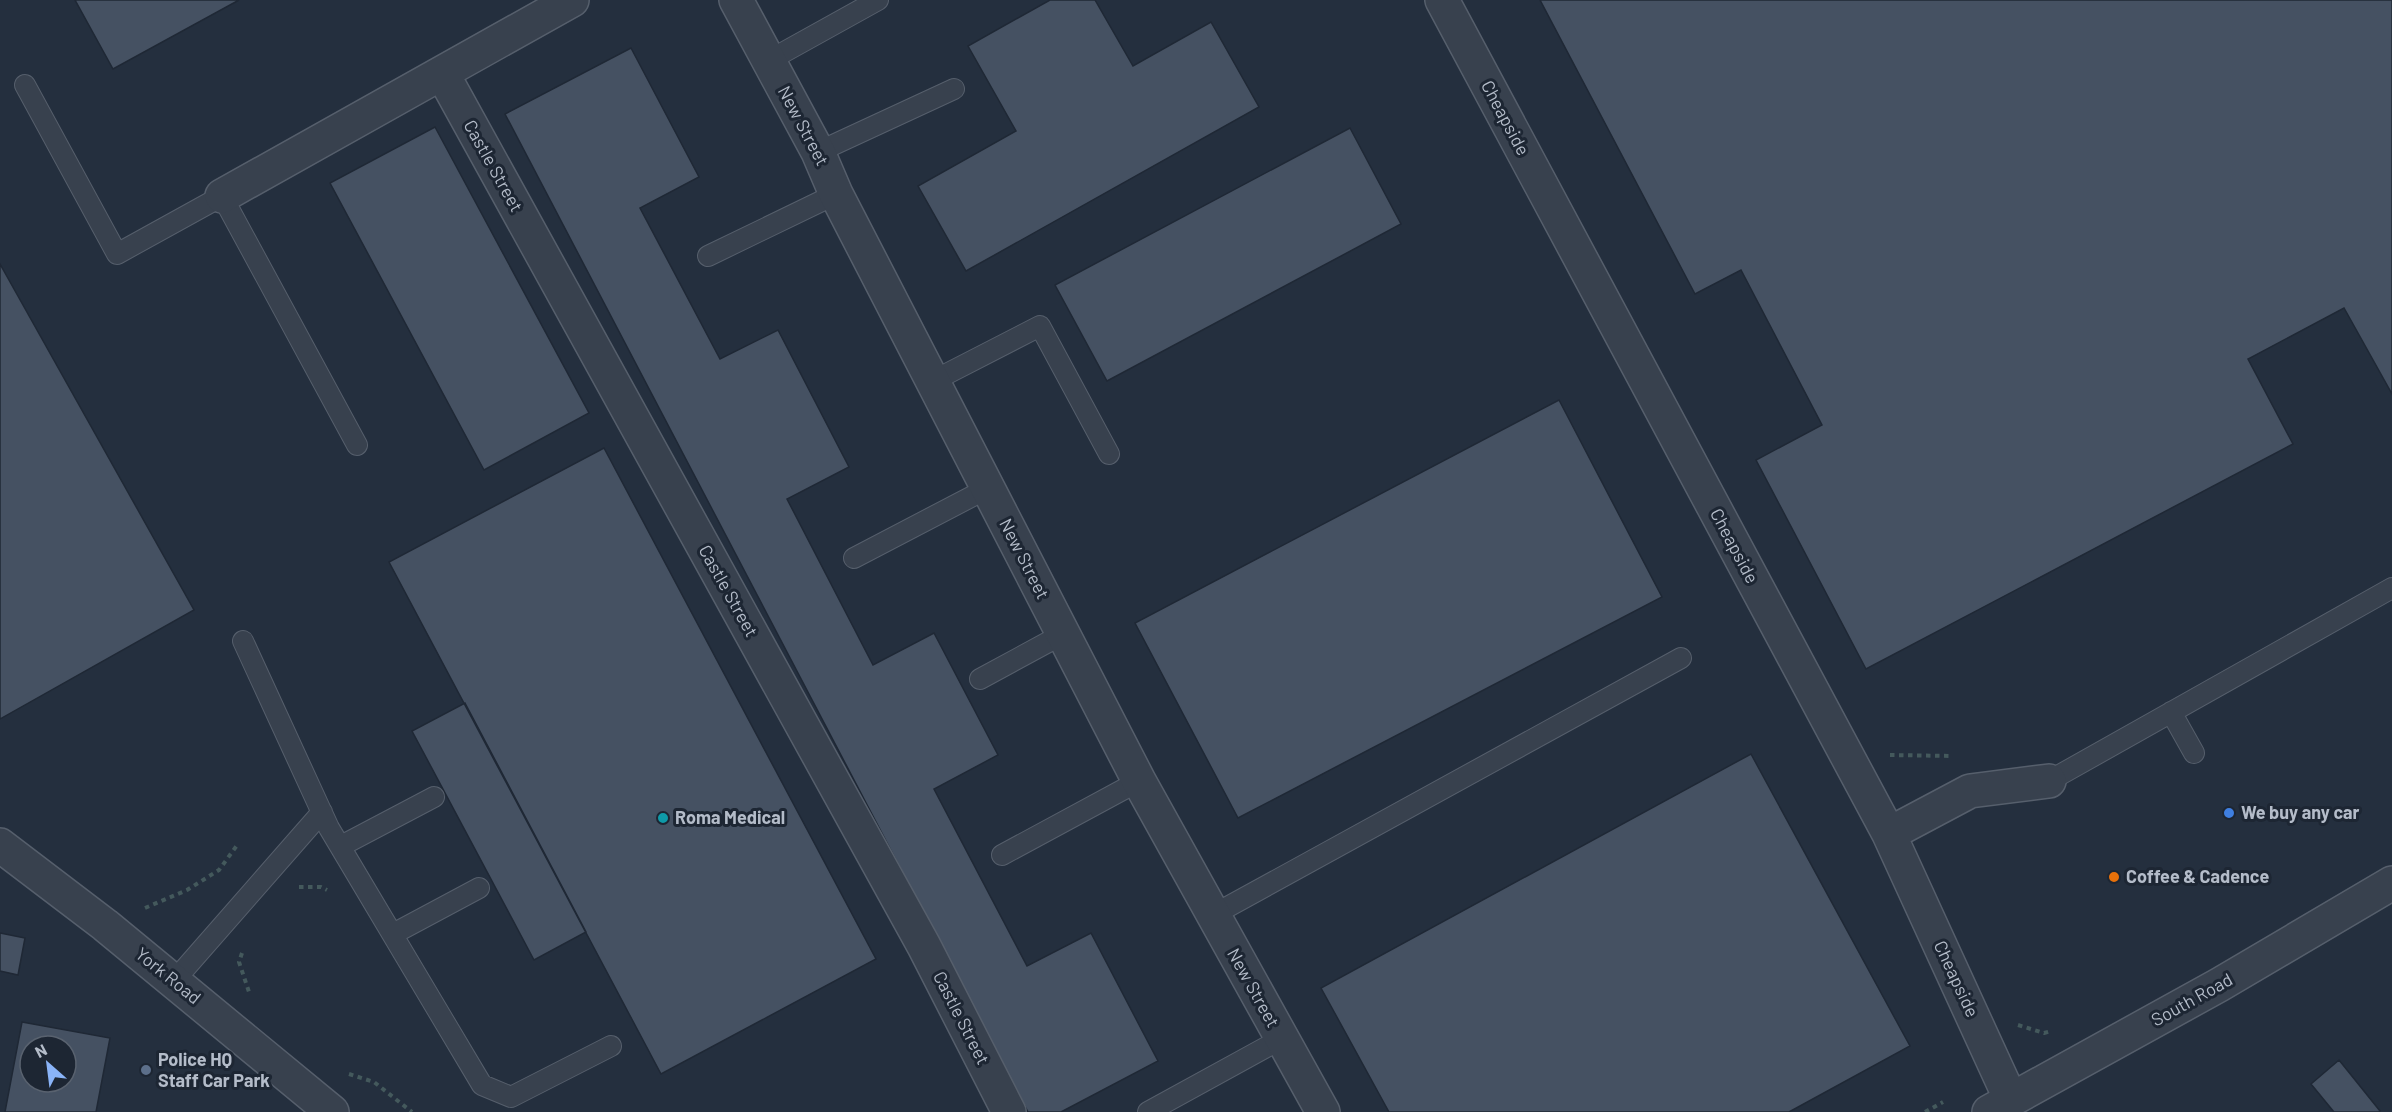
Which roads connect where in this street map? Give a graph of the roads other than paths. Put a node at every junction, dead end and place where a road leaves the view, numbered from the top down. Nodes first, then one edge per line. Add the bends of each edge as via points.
1 (572, 0) edge
2 (736, 0) edge
3 (878, 0) edge
4 (1442, 0) edge
5 (768, 61) junction
6 (442, 73) junction
7 (26, 85) dead end
8 (954, 89) dead end
9 (818, 152) junction
10 (836, 194) junction
11 (222, 196) junction
12 (708, 256) dead end
13 (933, 381) junction
14 (357, 445) dead end
15 (1108, 454) dead end
16 (988, 488) junction
17 (854, 558) dead end
18 (2392, 588) edge
19 (1063, 634) junction
20 (243, 641) dead end
21 (1681, 658) dead end
22 (980, 680) dead end
23 (2171, 712) junction
24 (2194, 753) dead end
25 (1139, 781) junction
26 (2049, 781) joint
27 (434, 797) dead end
28 (322, 812) junction
29 (1889, 834) junction
30 (0, 845) edge
31 (341, 846) junction
32 (1002, 855) dead end
33 (2392, 883) edge
34 (479, 888) dead end
35 (1214, 915) junction
36 (393, 934) junction
37 (174, 981) junction
38 (1281, 1039) junction
39 (611, 1046) dead end
40 (2000, 1106) edge
41 (332, 1112) edge
42 (1009, 1112) edge
43 (1148, 1112) edge
44 (1323, 1112) edge

1 - 6 street
2 - 5 street, New Street
3 - 5 lane
4 - 29 street, Cheapside
5 - 9 street, New Street
6 - 11 street
6 - 42 street, Castle Street via 924,946
7 - 11 lane via 117,254
8 - 9 lane
9 - 10 street, New Street
10 - 12 lane
10 - 13 street, New Street
11 - 14 lane
13 - 15 lane via 1040,326
13 - 16 street, New Street
16 - 17 lane
16 - 19 street, New Street
18 - 23 lane
19 - 22 lane
19 - 25 street, New Street
20 - 28 lane
21 - 35 lane
23 - 24 lane
23 - 26 lane
25 - 32 lane
25 - 35 street, New Street
26 - 29 street via 1970,791
27 - 31 lane
28 - 31 lane
28 - 37 lane
29 - 40 street, Cheapside
30 - 37 street, York Road
31 - 36 lane
33 - 40 street, South Road via 2219,985
34 - 36 lane
35 - 38 street, New Street
36 - 39 lane via 483,1085 510,1097
37 - 41 street, York Road
38 - 43 lane
38 - 44 street, New Street

